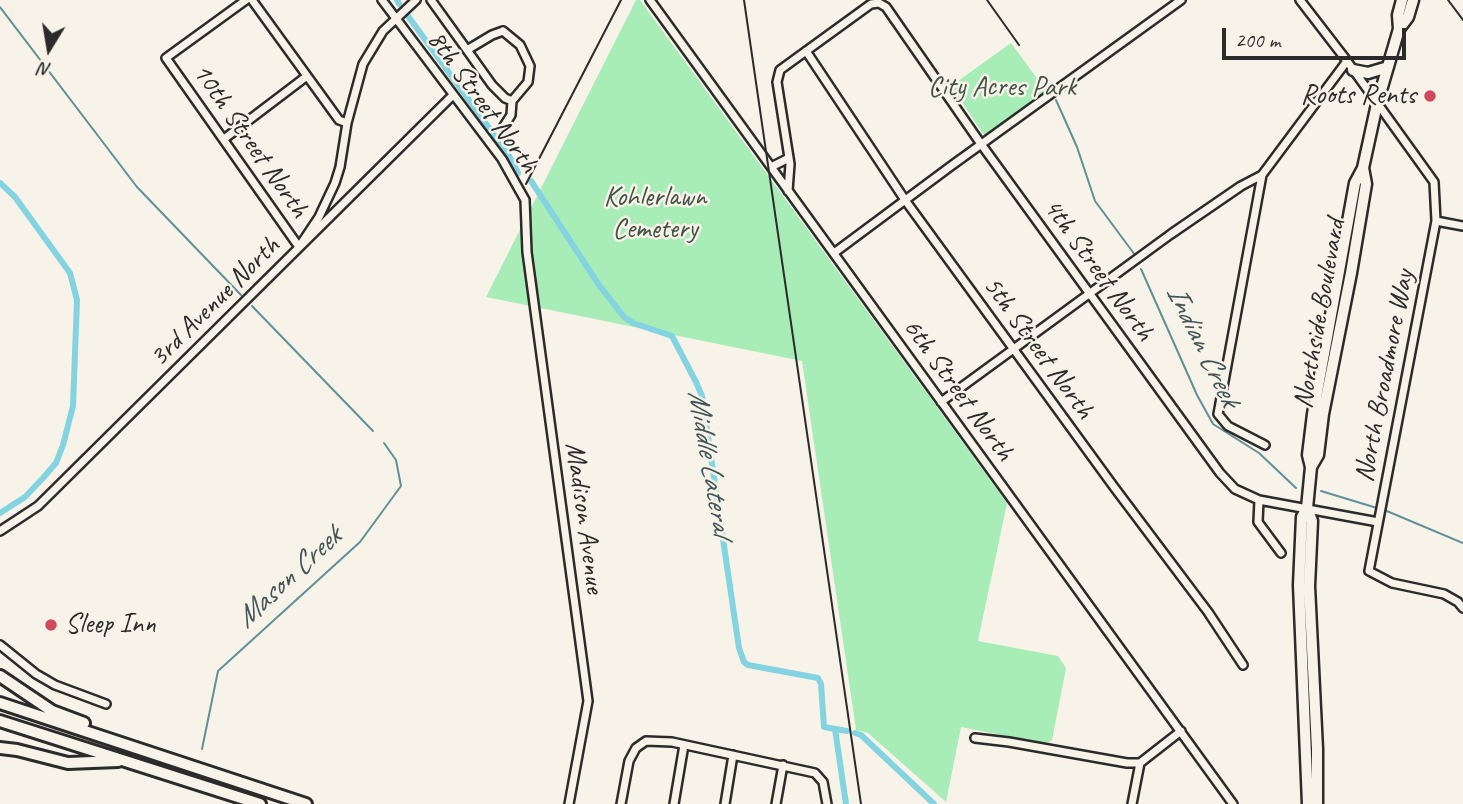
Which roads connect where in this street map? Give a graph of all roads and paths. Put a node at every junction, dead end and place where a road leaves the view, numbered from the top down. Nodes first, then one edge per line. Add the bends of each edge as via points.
1 (246, 0) edge
2 (252, 0) edge
3 (382, 0) edge
4 (416, 0) edge
5 (431, 0) edge
6 (650, 0) edge
7 (1181, 0) edge
8 (1300, 0) edge
9 (1402, 0) edge
10 (1413, 0) edge
11 (395, 18) junction
12 (1399, 29) junction
13 (467, 50) junction
14 (806, 51) junction
15 (1350, 66) junction
16 (1388, 67) junction
17 (307, 76) junction
18 (453, 95) junction
19 (512, 101) junction
20 (1377, 104) junction
21 (347, 123) junction
22 (504, 126) dead end
23 (224, 139) junction
24 (981, 144) junction
25 (789, 158) junction
26 (771, 167) junction
27 (1262, 175) junction
28 (788, 191) junction
29 (905, 200) junction
30 (1436, 221) junction
31 (1463, 226) edge
32 (526, 236) joint
33 (299, 247) junction
34 (834, 253) junction
35 (1089, 294) junction
36 (1013, 349) junction
37 (941, 402) junction
38 (1265, 445) dead end
39 (1259, 500) junction
40 (1307, 509) junction
41 (1380, 514) junction
42 (0, 531) edge
43 (1281, 553) dead end
44 (1463, 608) edge
45 (0, 645) edge
46 (1242, 665) dead end
47 (0, 676) edge
48 (0, 703) edge
49 (106, 704) dead end
50 (0, 721) edge
51 (1181, 731) junction
52 (975, 738) dead end
53 (684, 745) junction
54 (0, 748) edge
55 (733, 755) junction
56 (128, 761) junction
57 (1140, 763) junction
58 (783, 765) junction
59 (217, 774) junction
60 (260, 804) edge
61 (306, 804) edge
62 (569, 804) edge
63 (621, 804) edge
64 (674, 804) edge
65 (725, 804) edge
66 (776, 804) edge
67 (827, 804) edge
68 (1132, 804) edge
69 (1233, 804) edge
70 (1308, 804) edge
71 (1317, 804) edge

1 - 23 street, 10th Street North via 166,58
2 - 17 street
3 - 11 street, 8th Street North
4 - 11 street
5 - 13 street
6 - 26 street, 6th Street North
7 - 24 street
8 - 15 street, North Broadmore Way
9 - 12 main road, Northside Boulevard
10 - 12 main road, Northside Boulevard
11 - 18 street, 8th Street North
11 - 21 street via 359,73
12 - 16 main road, Northside Boulevard
13 - 19 street via 492,85
13 - 19 street via 503,31 520,45 530,66 528,82
14 - 24 street, 4th Street North via 871,4 879,3
14 - 25 street via 778,75
14 - 29 street, 5th Street North
15 - 16 main road via 1368,73
15 - 20 street, North Broadmore Way
15 - 27 street
16 - 20 main road, Northside Boulevard
17 - 21 street via 339,120
17 - 23 street
18 - 32 street, 8th Street North via 522,192
18 - 33 street, 3rd Avenue North
19 - 22 street
20 - 30 street, North Broadmore Way via 1434,182
20 - 40 main road, Northside Boulevard via 1363,168 1355,183 1313,414
21 - 33 street via 335,183
23 - 33 street, 10th Street North
24 - 29 street
24 - 35 street, 4th Street North
25 - 26 street
25 - 28 street
26 - 28 street, 6th Street North
27 - 35 street
27 - 38 street via 1218,414 1228,426
28 - 34 street, 6th Street North
29 - 34 street
29 - 36 street, 5th Street North
30 - 31 street
30 - 41 street, North Broadmore Way
32 - 62 street, Madison Avenue via 588,701
33 - 42 street, 3rd Avenue North via 38,506
34 - 37 street, 6th Street North
35 - 36 street
35 - 39 street, 4th Street North via 1220,473 1235,489
36 - 37 street
36 - 46 street, 5th Street North via 1208,612
37 - 51 street, 6th Street North
39 - 40 street, 4th Street North
39 - 43 street via 1258,522
40 - 41 street, 4th Street North via 1345,517
40 - 70 main road, Northside Boulevard via 1301,517 1299,586
40 - 71 main road, Northside Boulevard via 1312,521 1309,586
41 - 44 street, North Broadmore Way via 1369,571 1392,583 1444,594
45 - 49 street via 55,685
47 - 59 highway via 52,711
48 - 59 highway
50 - 56 highway
51 - 57 street
51 - 69 street, 6th Street North
52 - 57 street
53 - 55 street
53 - 63 street via 646,741 636,748
53 - 64 street
54 - 56 highway via 68,763
55 - 58 street
55 - 65 street
56 - 60 highway
57 - 68 street
58 - 66 street
58 - 67 street via 815,773 823,782
59 - 61 highway

